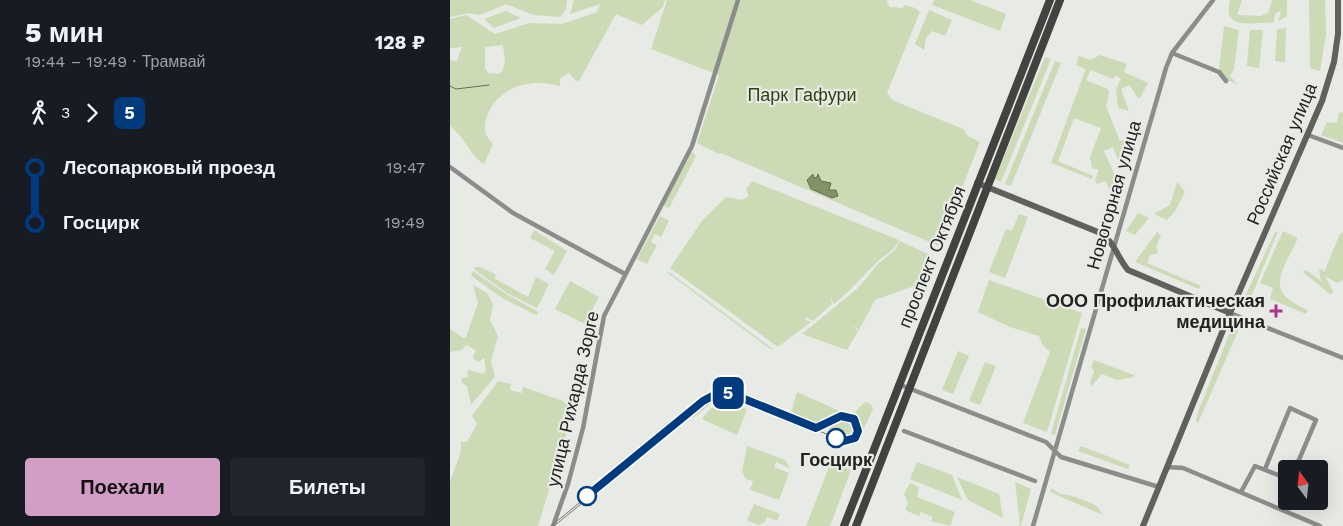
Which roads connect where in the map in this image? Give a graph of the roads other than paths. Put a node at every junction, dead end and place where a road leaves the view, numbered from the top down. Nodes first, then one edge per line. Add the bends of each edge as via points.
1 (738, 0) edge
2 (1050, 0) edge
3 (1060, 0) edge
4 (1213, 0) edge
5 (1338, 0) edge
6 (1172, 53) junction
7 (1226, 81) dead end
8 (1308, 134) junction
9 (994, 141) junction
10 (1005, 146) junction
11 (1343, 148) edge
12 (450, 167) edge
13 (977, 183) junction
14 (988, 188) junction
15 (958, 232) junction
16 (970, 236) junction
17 (1114, 246) junction
18 (625, 274) junction
19 (1230, 313) junction
20 (1343, 358) edge
21 (898, 384) junction
22 (910, 388) junction
23 (886, 417) junction
24 (897, 421) junction
25 (904, 431) dead end
26 (1055, 450) junction
27 (1299, 460) edge
28 (1167, 467) junction
29 (1265, 468) junction
30 (1278, 474) edge
31 (1035, 480) dead end
32 (1159, 487) junction
33 (1241, 492) junction
34 (854, 499) junction
35 (865, 504) junction
36 (553, 526) edge
37 (844, 526) edge
38 (856, 526) edge
39 (1033, 526) edge
40 (1143, 526) edge
41 (1320, 526) edge

1 - 18 street, улица Рихарда Зорге via 692,146
2 - 9 main road, проспект Октября
3 - 10 main road, проспект Октября
4 - 6 street, Новогорная улица
5 - 8 main road, Российская улица via 1334,62
6 - 7 street via 1219,72
6 - 17 street, Новогорная улица
8 - 11 street
8 - 19 main road, Российская улица
9 - 10 main road
9 - 13 main road, проспект Октября
10 - 14 main road, проспект Октября
12 - 18 street via 513,213
13 - 14 main road
13 - 15 main road, проспект Октября
14 - 16 main road, проспект Октября
14 - 17 main road via 1098,232
15 - 16 main road
15 - 21 main road, проспект Октября
16 - 22 main road, проспект Октября
17 - 19 main road via 1128,270
17 - 26 street, Новогорная улица
18 - 36 street, улица Рихарда Зорге via 602,323 583,428
19 - 20 street
19 - 28 main road, Российская улица
21 - 22 street
21 - 23 main road, проспект Октября
22 - 24 main road, проспект Октября
22 - 26 street via 1046,442
23 - 24 main road
23 - 34 main road, проспект Октября
24 - 35 main road, проспект Октября
25 - 31 street
26 - 32 street via 1061,457
26 - 39 street, Новогорная улица
27 - 29 street via 1316,420 1290,408
28 - 32 main road, Российская улица
28 - 33 street via 1183,468
29 - 30 street
29 - 33 street via 1253,468
32 - 40 main road, Российская улица
33 - 41 street
34 - 35 main road
34 - 37 main road, проспект Октября
35 - 38 main road, проспект Октября

